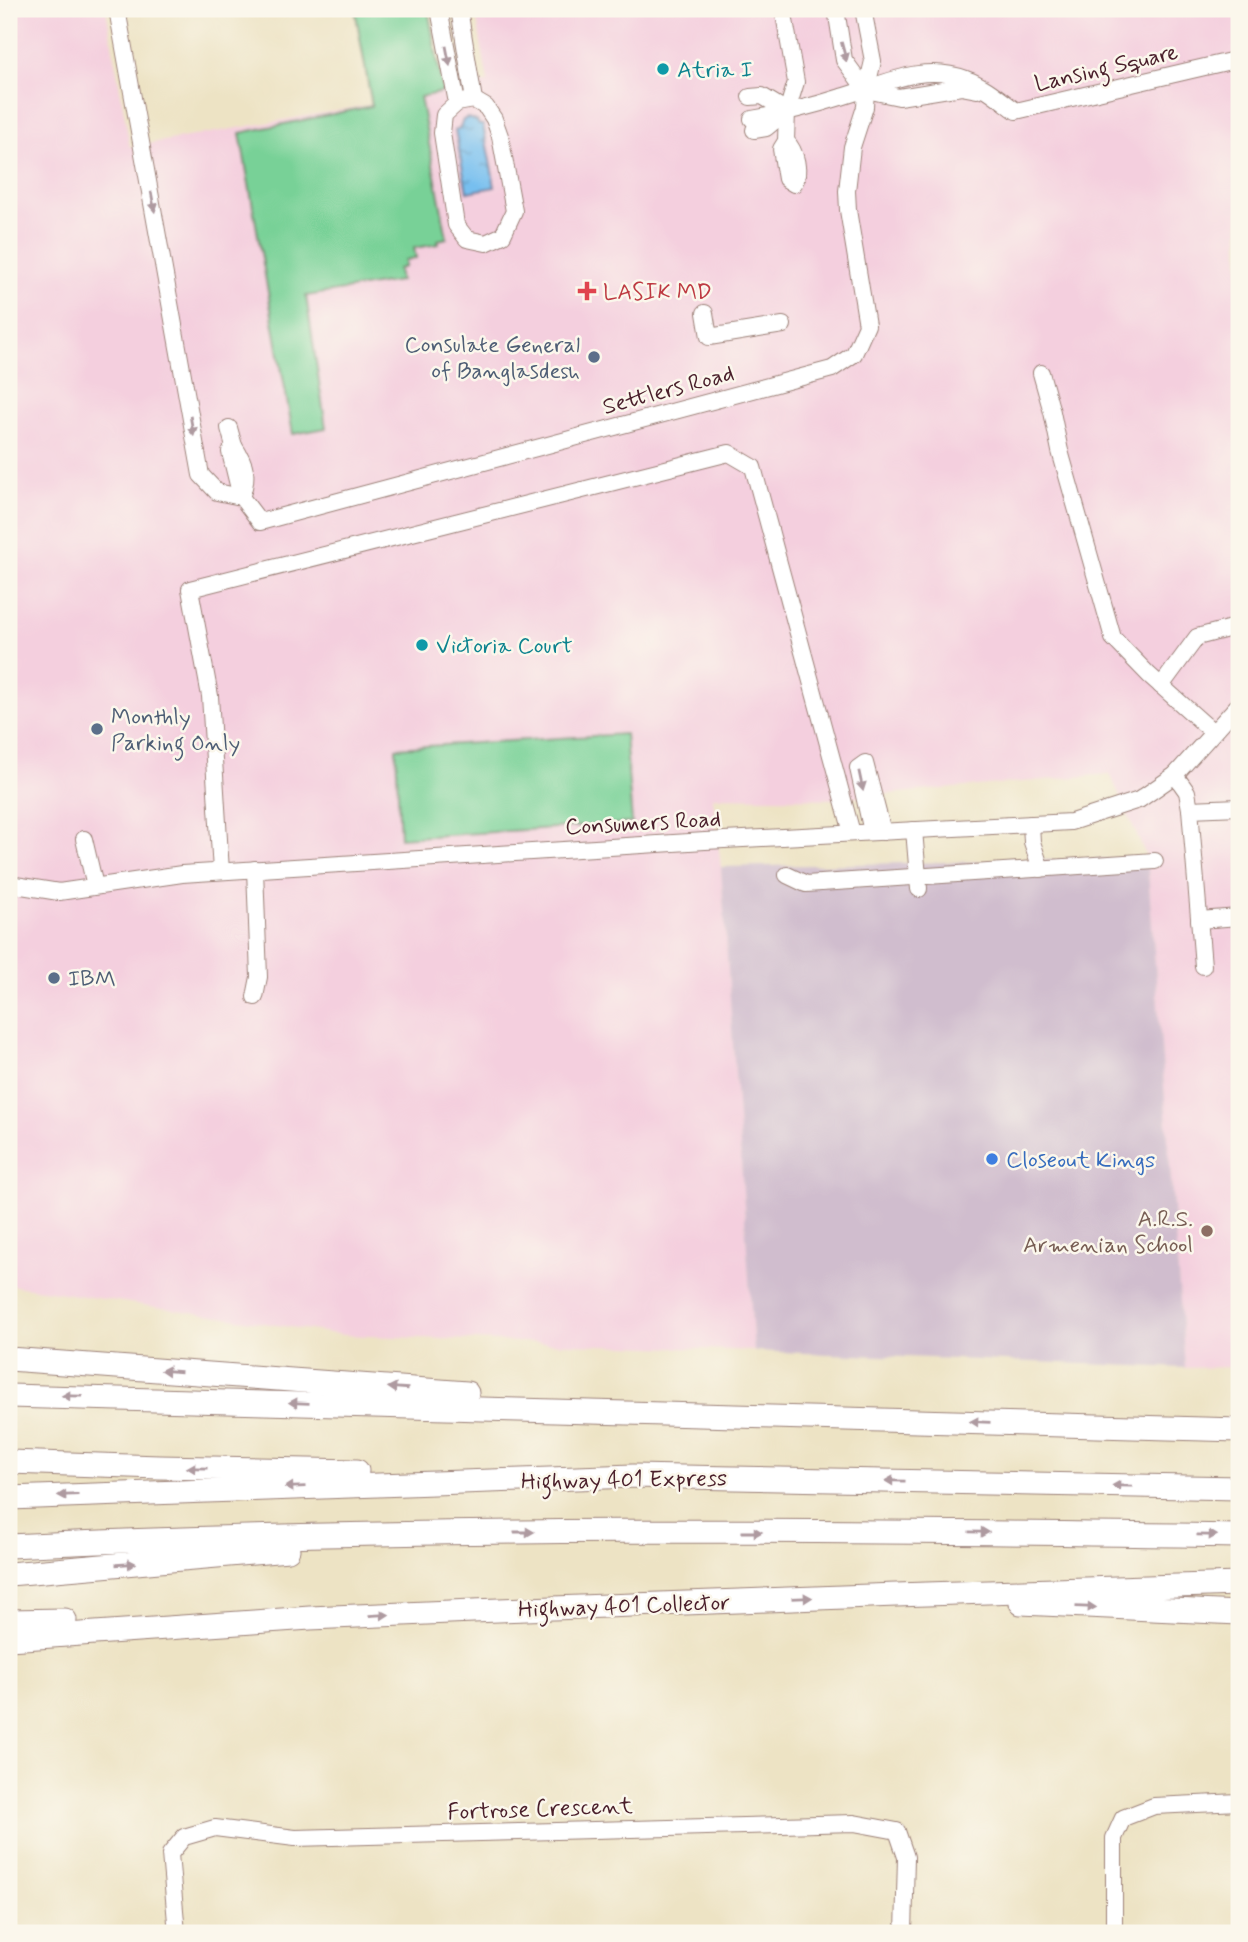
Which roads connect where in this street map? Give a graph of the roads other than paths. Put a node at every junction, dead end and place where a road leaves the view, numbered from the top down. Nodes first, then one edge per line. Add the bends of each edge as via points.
1 (117, 9) edge
2 (439, 9) edge
3 (459, 9) edge
4 (783, 9) edge
5 (836, 9) edge
6 (863, 9) edge
7 (1239, 59) edge
8 (866, 90) junction
9 (988, 92) junction
10 (474, 100) junction
11 (457, 103) junction
12 (787, 111) junction
13 (751, 114) dead end
14 (786, 141) dead end
15 (705, 313) dead end
16 (783, 325) dead end
17 (1041, 373) dead end
18 (229, 428) dead end
19 (241, 497) junction
20 (1239, 626) edge
21 (1161, 686) junction
22 (1239, 704) edge
23 (1226, 719) junction
24 (1239, 729) edge
25 (1213, 732) junction
26 (1175, 775) junction
27 (1239, 807) edge
28 (1190, 809) junction
29 (1031, 824) junction
30 (914, 830) junction
31 (852, 833) junction
32 (84, 839) dead end
33 (1155, 861) dead end
34 (256, 869) junction
35 (1041, 869) junction
36 (220, 872) junction
37 (787, 876) dead end
38 (918, 883) junction
39 (9, 884) edge
40 (95, 886) junction
41 (1239, 917) edge
42 (1199, 920) junction
43 (1239, 925) edge
44 (1203, 966) dead end
45 (255, 997) dead end
46 (9, 1359) edge
47 (9, 1396) edge
48 (1239, 1415) edge
49 (784, 1416) junction
50 (1048, 1425) junction
51 (1239, 1430) edge
52 (9, 1462) edge
53 (633, 1476) junction
54 (1239, 1488) edge
55 (9, 1498) edge
56 (456, 1532) junction
57 (1239, 1536) edge
58 (9, 1546) edge
59 (9, 1574) edge
60 (1239, 1584) edge
61 (896, 1595) junction
62 (1239, 1613) edge
63 (310, 1618) junction
64 (9, 1621) edge
65 (9, 1639) edge
66 (1239, 1802) edge
67 (177, 1933) edge
68 (904, 1933) edge
69 (1114, 1933) edge

1 -> 19 street via 201,475 217,492
2 -> 11 street
3 - 10 street
4 - 12 street via 796,82
5 -> 8 street via 844,60
6 - 8 street, Settlers Road via 873,61
7 - 9 street, Lansing Square via 1016,111
8 - 9 street, Lansing Square via 899,97 961,88
8 - 9 street, Lansing Square via 898,77 932,72 965,78
8 - 12 street
8 - 19 street, Settlers Road via 847,191 867,324 854,354 832,369 260,522
10 - 11 street
10 - 11 street via 494,119 514,211 503,235 486,243 467,239 456,225 442,133 444,115
12 - 13 street
12 - 14 street
15 - 16 street via 709,337
17 - 21 street via 1113,638
18 - 19 street via 247,482
20 - 21 street via 1196,637
21 - 25 street
22 - 23 street, Consumers Road
23 - 24 street
23 - 25 street, Consumers Road
25 - 26 street, Consumers Road
26 - 28 street via 1187,792
26 - 29 street, Consumers Road via 1139,800 1071,822
27 - 28 street
28 - 42 street
29 - 30 street, Consumers Road
29 - 35 street
30 - 31 street, Consumers Road
30 - 38 street
31 - 34 street, Consumers Road
31 - 36 street via 753,467 729,453 190,589 210,696
32 - 40 street
33 - 35 street
34 - 36 street, Consumers Road
34 - 45 street via 259,977
35 - 38 street
36 - 40 street, Consumers Road
37 - 38 street via 806,884
39 - 40 street, Consumers Road via 59,892
41 - 42 street
41 - 43 street
42 - 44 street
49 -> 46 highway
49 -> 47 highway
48 - 50 highway
50 -> 49 highway
50 - 51 highway
53 -> 52 highway
54 -> 53 highway, Highway 401 Express
53 -> 55 highway, Highway 401 Express
56 -> 57 highway via 950,1531
56 - 58 highway
59 -> 56 highway
60 - 61 highway, Highway 401 Collector
61 -> 62 highway
63 -> 61 highway, Highway 401 Collector
63 - 64 highway
63 - 65 highway, Highway 401 Collector
66 - 69 street via 1154,1806 1123,1818 1114,1838
67 - 68 street, Fortrose Crescent via 170,1854 184,1837 215,1828 295,1838 854,1823 897,1831 905,1857

